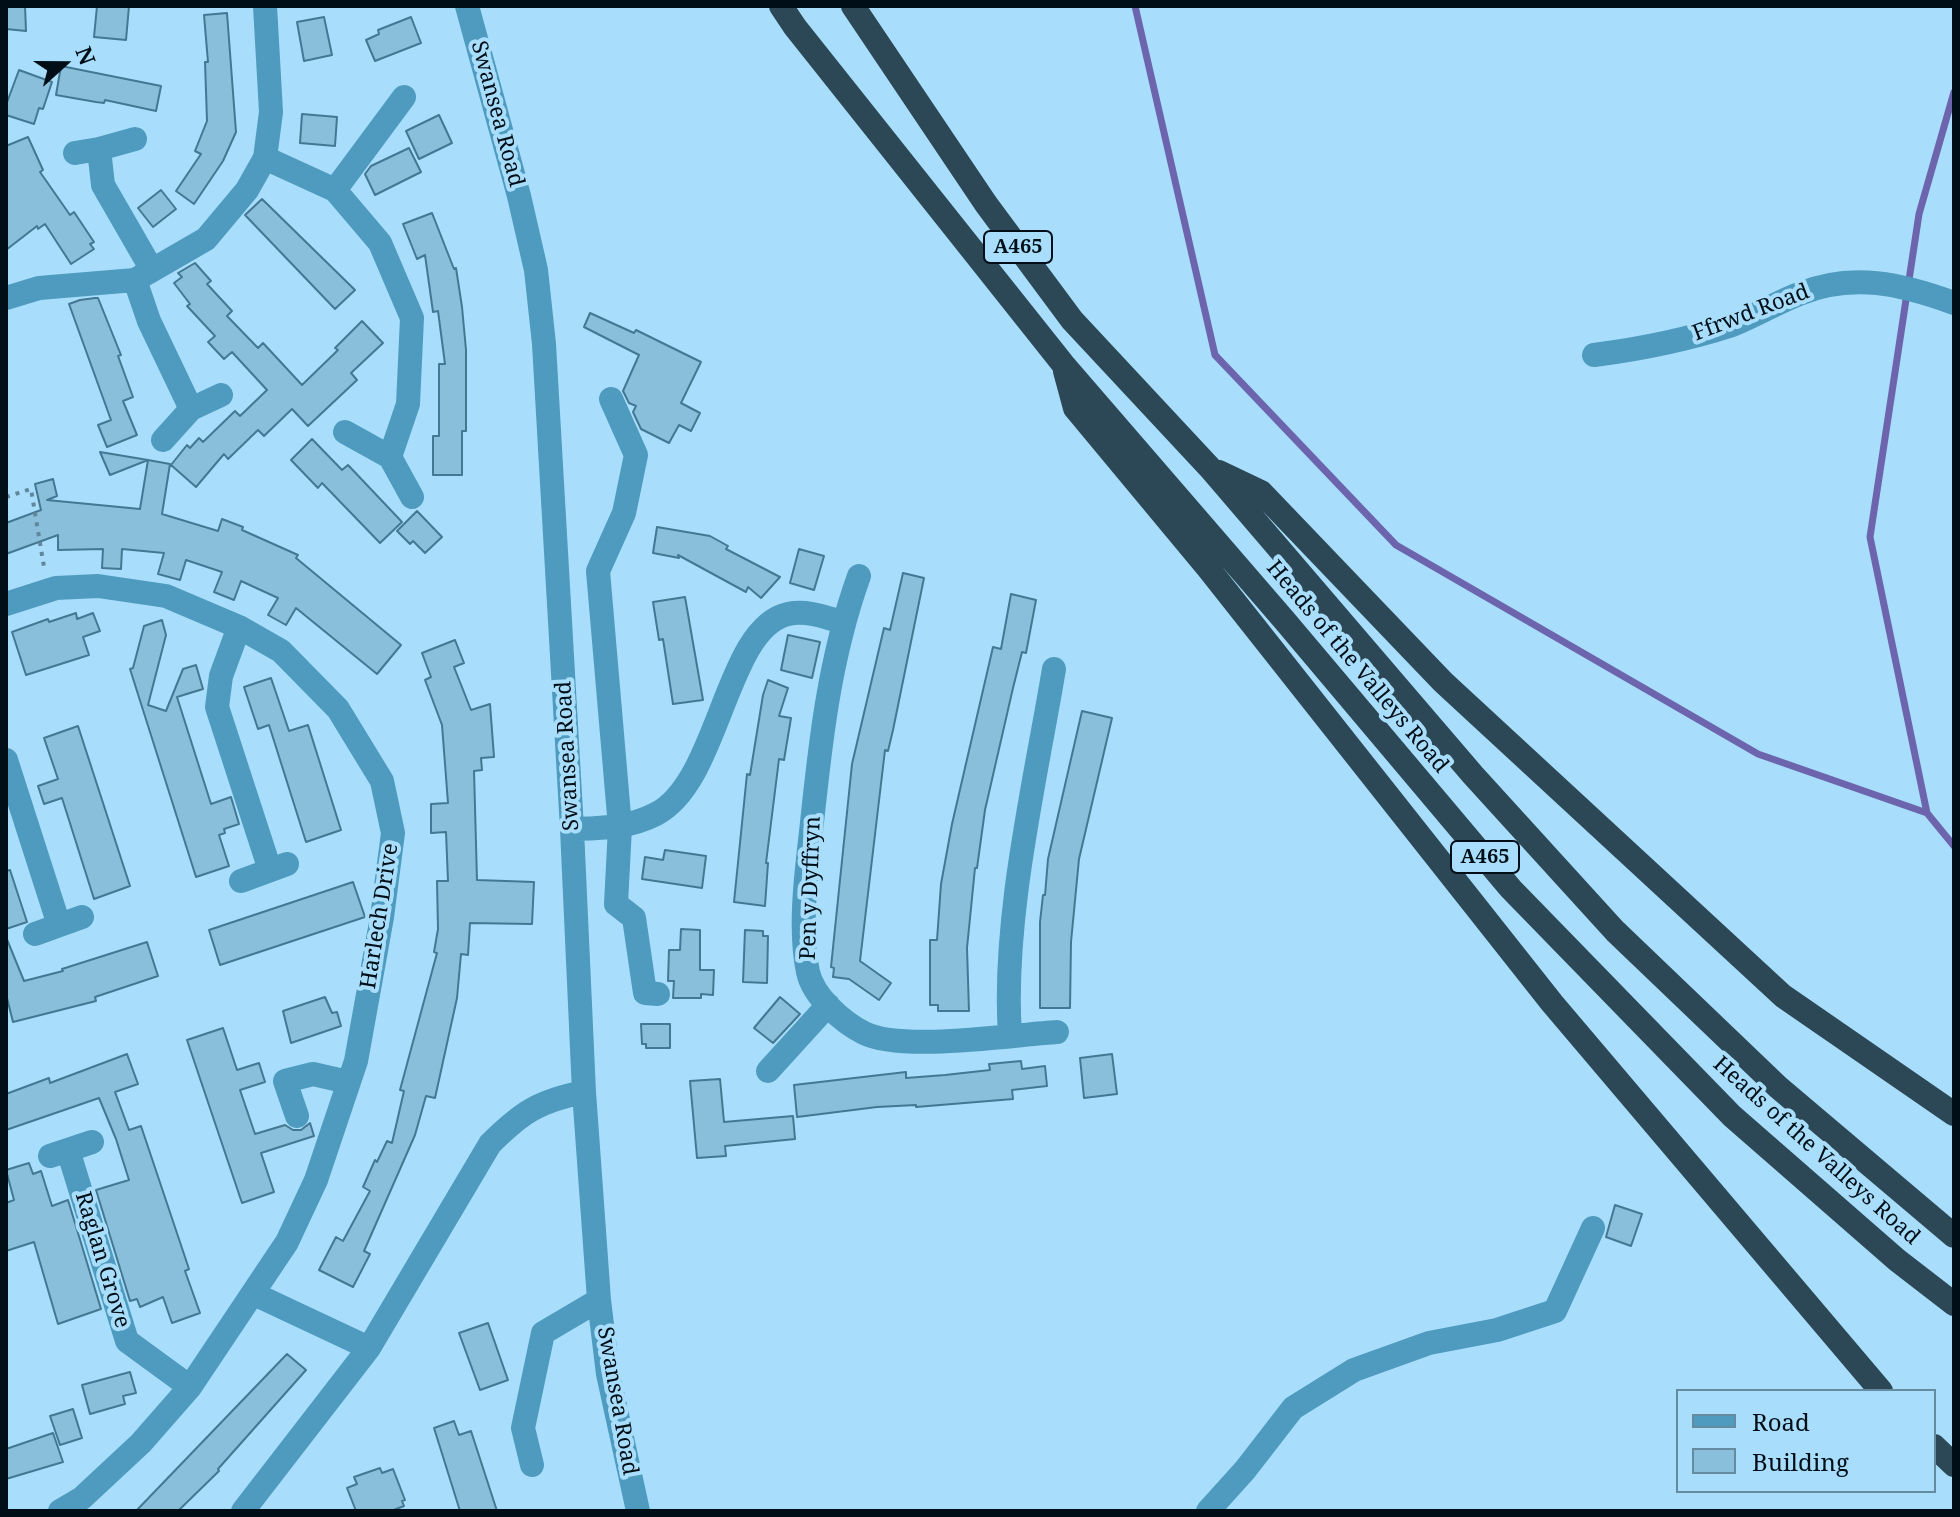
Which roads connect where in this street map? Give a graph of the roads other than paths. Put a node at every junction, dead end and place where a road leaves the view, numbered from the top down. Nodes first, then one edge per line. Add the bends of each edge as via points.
1 (265, 6) edge
2 (467, 6) edge
3 (781, 6) edge
4 (853, 6) edge
5 (404, 97) dead end
6 (135, 139) dead end
7 (99, 149) junction
8 (75, 153) dead end
9 (265, 158) junction
10 (335, 190) junction
11 (143, 275) junction
12 (6, 298) edge
13 (1954, 303) edge
14 (1594, 355) dead end
15 (1063, 364) junction
16 (221, 395) dead end
17 (611, 399) dead end
18 (191, 409) junction
19 (345, 432) dead end
20 (163, 440) dead end
21 (390, 457) junction
22 (1210, 468) junction
23 (412, 497) dead end
24 (859, 576) dead end
25 (6, 604) edge
26 (842, 622) junction
27 (239, 627) junction
28 (1054, 669) dead end
29 (6, 760) edge
30 (620, 827) junction
31 (572, 829) junction
32 (241, 881) dead end
33 (82, 917) dead end
34 (59, 925) junction
35 (35, 934) dead end
36 (658, 994) dead end
37 (828, 1005) junction
38 (1057, 1032) dead end
39 (1010, 1035) junction
40 (768, 1071) dead end
41 (348, 1082) junction
42 (584, 1092) junction
43 (1954, 1114) edge
44 (297, 1116) dead end
45 (92, 1142) dead end
46 (1593, 1228) dead end
47 (1954, 1236) edge
48 (254, 1294) junction
49 (599, 1300) junction
50 (1954, 1304) edge
51 (369, 1348) junction
52 (190, 1387) junction
53 (1879, 1389) edge
54 (1936, 1448) edge
55 (532, 1465) dead end
56 (1954, 1465) edge
57 (60, 1511) edge
58 (243, 1511) edge
59 (638, 1511) edge
60 (1208, 1511) edge

1 - 9 street via 271,112
2 - 31 street, Swansea Road via 536,270
3 - 15 highway, Heads of the Valleys Road / A465
4 - 22 highway, Heads of the Valleys Road / A465 via 986,204 1072,320
5 - 10 street
6 - 7 street
7 - 8 street
7 - 11 street via 103,185
9 - 10 street
9 - 11 street via 247,190 206,239
10 - 21 street via 380,243 412,318 408,404
11 - 12 street via 39,288
11 - 18 street via 149,321
13 - 14 street, Ffrwd Road via 1883,282 1827,285 1692,337
15 - 50 highway, Heads of the Valleys Road / A465 via 1511,889 1732,1116
15 - 53 highway via 1075,408 1552,1003
16 - 18 street
17 - 30 street via 636,455 624,513 598,571
18 - 20 street
19 - 21 street
21 - 23 street
22 - 43 highway via 1261,492 1443,682 1783,996
22 - 47 highway, Heads of the Valleys Road / A465 via 1473,775 1615,931 1778,1087
24 - 26 street, Pen y Dyffryn
25 - 27 street, Harlech Drive via 56,588 98,586 166,596
26 - 30 street via 815,614 787,614 766,626 750,645 685,788 658,813
26 - 37 street, Pen y Dyffryn via 825,704 806,875 808,974
27 - 32 street via 221,676 217,707 279,867
27 - 41 street, Harlech Drive via 281,651 338,709 382,781 393,833 382,917
28 - 39 street via 1013,921
29 - 34 street
30 - 31 street
30 - 36 street via 616,904 634,918 645,993
31 - 42 street, Swansea Road
33 - 34 street
34 - 35 street
37 - 39 street, Pen y Dyffryn via 862,1032 886,1041
37 - 40 street
38 - 39 street, Pen y Dyffryn
41 - 44 street via 313,1074 285,1081
41 - 48 street, Harlech Drive via 316,1180 287,1242
42 - 49 street, Swansea Road
42 - 51 street via 551,1099 516,1118 490,1144
45 - 52 street, Raglan Grove via 59,1153 127,1341
46 - 60 street via 1555,1311 1497,1330 1429,1343 1354,1370 1293,1408
48 - 51 street
48 - 52 street, Harlech Drive
49 - 55 street via 543,1333 523,1428
49 - 59 street, Swansea Road via 608,1374
51 - 58 street
52 - 57 street, Harlech Drive via 141,1443 82,1498
54 - 56 highway

